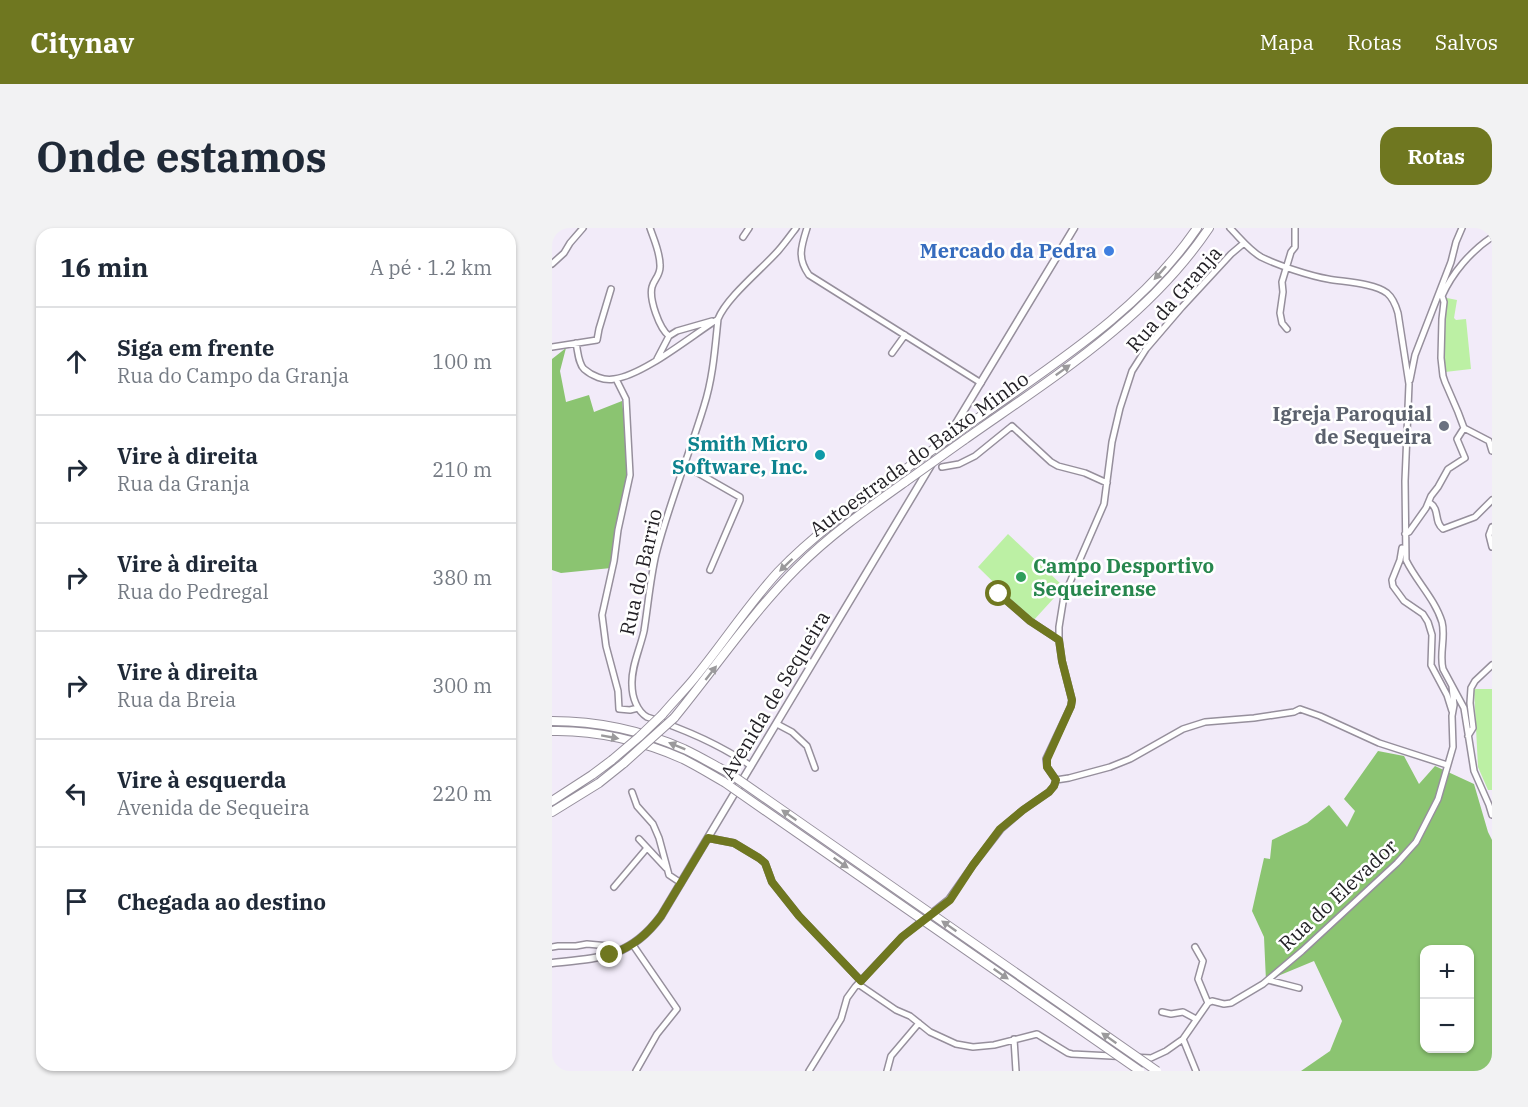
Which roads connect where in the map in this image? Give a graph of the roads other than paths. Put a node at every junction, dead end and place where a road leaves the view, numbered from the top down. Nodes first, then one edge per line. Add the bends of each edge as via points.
1 (584, 228) edge
2 (650, 228) edge
3 (749, 228) edge
4 (796, 228) edge
5 (807, 228) edge
6 (1074, 228) edge
7 (1197, 228) edge
8 (1209, 228) edge
9 (1230, 228) edge
10 (1295, 228) edge
11 (1462, 228) edge
12 (743, 237) dead end
13 (1492, 237) edge
14 (1244, 243) junction
15 (552, 264) edge
16 (1286, 267) junction
17 (611, 289) dead end
18 (1442, 296) junction
19 (1430, 318) junction
20 (718, 320) junction
21 (1287, 329) dead end
22 (905, 335) junction
23 (669, 336) junction
24 (576, 343) junction
25 (552, 347) edge
26 (892, 353) dead end
27 (1415, 355) junction
28 (1406, 359) junction
29 (657, 360) junction
30 (616, 379) junction
31 (981, 383) junction
32 (1409, 384) junction
33 (1464, 428) junction
34 (1492, 451) edge
35 (684, 465) junction
36 (942, 467) dead end
37 (1107, 483) junction
38 (1492, 500) edge
39 (1429, 502) junction
40 (1492, 527) edge
41 (1405, 535) junction
42 (1492, 547) edge
43 (710, 570) dead end
44 (999, 594) dead end
45 (1059, 640) junction
46 (1492, 665) edge
47 (1452, 686) junction
48 (638, 708) junction
49 (1453, 712) junction
50 (552, 721) edge
51 (777, 724) junction
52 (552, 731) edge
53 (1468, 736) junction
54 (1447, 765) junction
55 (751, 766) junction
56 (815, 768) dead end
57 (1056, 780) junction
58 (632, 792) dead end
59 (552, 801) edge
60 (552, 812) edge
61 (1492, 816) edge
62 (708, 838) junction
63 (639, 839) dead end
64 (647, 848) junction
65 (666, 868) junction
66 (681, 883) junction
67 (614, 887) dead end
68 (633, 945) junction
69 (609, 946) dead end
70 (552, 947) edge
71 (1195, 947) dead end
72 (552, 963) edge
73 (1268, 980) junction
74 (859, 983) junction
75 (1299, 988) dead end
76 (1208, 1003) junction
77 (1162, 1012) dead end
78 (1196, 1019) junction
79 (919, 1023) junction
80 (1014, 1039) junction
81 (1183, 1039) junction
82 (636, 1071) edge
83 (809, 1071) edge
84 (887, 1071) edge
85 (1016, 1071) edge
86 (1140, 1071) edge
87 (1157, 1071) edge
88 (1196, 1071) edge

1 - 15 street
2 - 23 street via 660,264 651,296 660,327
3 - 12 street
4 - 20 street via 731,300
5 - 22 street via 801,255 809,275
6 - 31 main road, Avenida de Sequeira
7 -> 59 highway, Autoestrada do Baixo Minho, bridge via 1179,253 1118,315 811,541 779,572 662,714 592,776
60 -> 8 highway, Autoestrada do Baixo Minho, bridge via 624,764 674,718 758,611 823,544 1126,321 1187,258
9 - 14 street
10 - 16 street via 1294,247
11 - 19 street
13 - 18 street via 1464,262
14 - 16 street via 1259,256
14 - 37 street, Rua da Granja via 1182,307 1132,370 1112,442
16 - 21 street via 1280,313
16 - 28 street via 1385,291 1398,313
17 - 24 street via 597,340
18 - 19 street
18 - 33 street via 1443,376
19 - 27 street
20 - 23 street
20 - 29 street
20 - 35 street, Rua do Barrio via 705,404
22 - 26 street
22 - 31 street
23 - 29 street
24 - 25 street
24 - 30 street via 583,368 596,377
27 - 28 street
27 - 32 street
28 - 32 street
29 - 30 street
30 - 48 street via 626,399 630,475 602,615 619,709
31 - 51 main road, Avenida de Sequeira
32 - 41 street
33 - 34 street via 1489,441
33 - 39 street via 1457,439 1465,458 1448,470
35 - 43 street via 740,497
35 - 48 street, Rua do Barrio via 657,553 634,668 631,684
36 - 37 street via 975,456 1012,426 1051,462
37 - 45 street, Rua da Granja via 1104,504 1064,596
38 - 39 street via 1475,516 1443,529
39 - 41 street
40 - 42 street
41 - 47 street via 1406,560 1441,619 1441,662
41 - 49 street via 1393,585 1404,601 1428,622 1432,635 1431,665
44 - 45 street
45 - 57 street, Rua da Granja via 1072,700 1047,759 1047,767
46 - 53 street via 1471,688 1473,728
47 - 49 street, Rua do Elevador
47 - 53 street via 1464,708
48 - 55 street via 647,717 683,729
49 - 54 street, Rua do Elevador via 1453,747
87 -> 50 highway, bridge via 729,773 685,749 631,730
51 - 55 main road, Avenida de Sequeira
51 - 56 street via 807,746
52 -> 86 highway, bridge via 592,733 654,748 724,782
53 - 61 street via 1474,771
54 - 57 street via 1379,743 1300,709 1194,725 1110,767
54 - 73 street, Rua do Elevador via 1438,799 1416,842
55 - 62 main road, Avenida de Sequeira
57 - 74 street via 1049,792 1000,829 950,900 902,937
58 - 65 street via 637,806 653,824
62 - 66 main road, Avenida de Sequeira
62 - 74 street via 734,843 765,863 772,882
63 - 64 street
64 - 65 street
64 - 67 street
65 - 66 street
66 - 68 main road, Avenida de Sequeira via 652,928
68 - 72 main road, Avenida de Sequeira via 610,955
68 - 82 street via 677,1009
69 - 70 street
71 - 76 street via 1203,961 1198,980
73 - 75 street
73 - 76 street, Rua do Elevador via 1237,1001 1224,1005
74 - 79 street
74 - 83 street via 847,998 841,1019
76 - 78 street
77 - 78 street via 1183,1012
78 - 81 street
79 - 80 street via 957,1044 973,1047
79 - 84 street via 891,1056
80 - 81 street via 1037,1034 1072,1054 1151,1058
80 - 85 street
81 - 88 street

